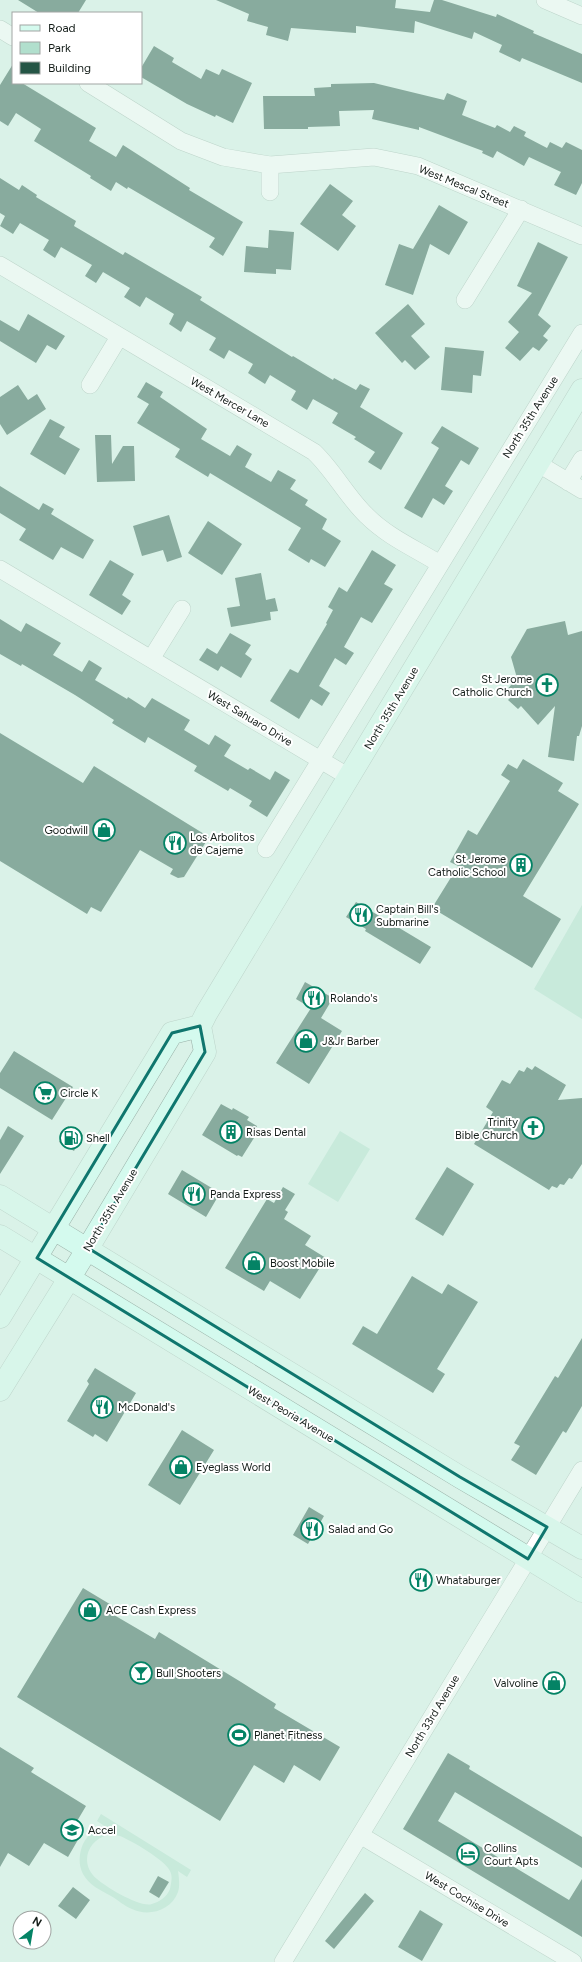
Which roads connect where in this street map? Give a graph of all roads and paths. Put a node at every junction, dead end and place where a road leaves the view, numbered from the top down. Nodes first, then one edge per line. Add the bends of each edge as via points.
1 (544, 0) edge
2 (582, 16) edge
3 (0, 29) edge
4 (12, 36) edge
5 (90, 84) edge
6 (270, 165) junction
7 (270, 192) dead end
8 (521, 209) junction
9 (582, 236) edge
10 (0, 265) edge
11 (465, 300) dead end
12 (582, 333) edge
13 (119, 337) junction
14 (90, 385) dead end
15 (582, 390) edge
16 (582, 460) edge
17 (538, 464) junction
18 (575, 486) edge
19 (440, 564) junction
20 (0, 568) edge
21 (182, 609) dead end
22 (151, 660) junction
23 (320, 760) junction
24 (349, 777) junction
25 (266, 849) dead end
26 (200, 1026) junction
27 (0, 1196) edge
28 (55, 1228) junction
29 (0, 1236) edge
30 (88, 1248) junction
31 (37, 1258) junction
32 (70, 1278) junction
33 (0, 1317) edge
34 (0, 1390) edge
35 (582, 1470) edge
36 (547, 1527) junction
37 (582, 1548) edge
38 (528, 1559) junction
39 (582, 1591) edge
40 (360, 1835) junction
41 (283, 1962) edge
42 (573, 1962) edge

1 - 2 street
3 - 4 street
5 - 6 street, West Mescal Street via 181,141 223,157
6 - 7 street
6 - 8 street, West Mescal Street via 374,157 418,166
8 - 9 street, West Mescal Street
8 - 11 street
10 - 13 street, West Mercer Lane
12 - 19 street, North 35th Avenue
13 - 14 street
13 - 19 street, West Mercer Lane via 314,452 366,515 380,528
15 - 17 main road, North 35th Avenue
16 - 18 street
17 - 18 street
17 - 24 main road, North 35th Avenue
19 - 23 street, North 35th Avenue
20 - 22 street, West Sahuaro Drive
21 - 22 street
22 - 23 street, West Sahuaro Drive
23 - 24 street, West Sahuaro Drive
23 - 25 street, North 35th Avenue
24 - 26 main road, North 35th Avenue
26 - 28 main road via 172,1033
26 - 30 main road, North 35th Avenue via 205,1052
27 - 28 main road
28 - 30 main road
28 - 31 main road
29 - 31 main road, West Peoria Avenue
30 - 32 main road, North 35th Avenue
30 - 36 main road via 460,1478
31 - 32 main road, West Peoria Avenue
31 - 33 main road
32 - 34 main road, North 35th Avenue
32 - 38 main road, West Peoria Avenue
35 - 36 street, North 33rd Avenue
36 - 37 main road
36 - 38 street, North 33rd Avenue
38 - 39 main road, West Peoria Avenue
38 - 40 street, North 33rd Avenue
40 - 41 street, North 33rd Avenue
40 - 42 street, West Cochise Drive

